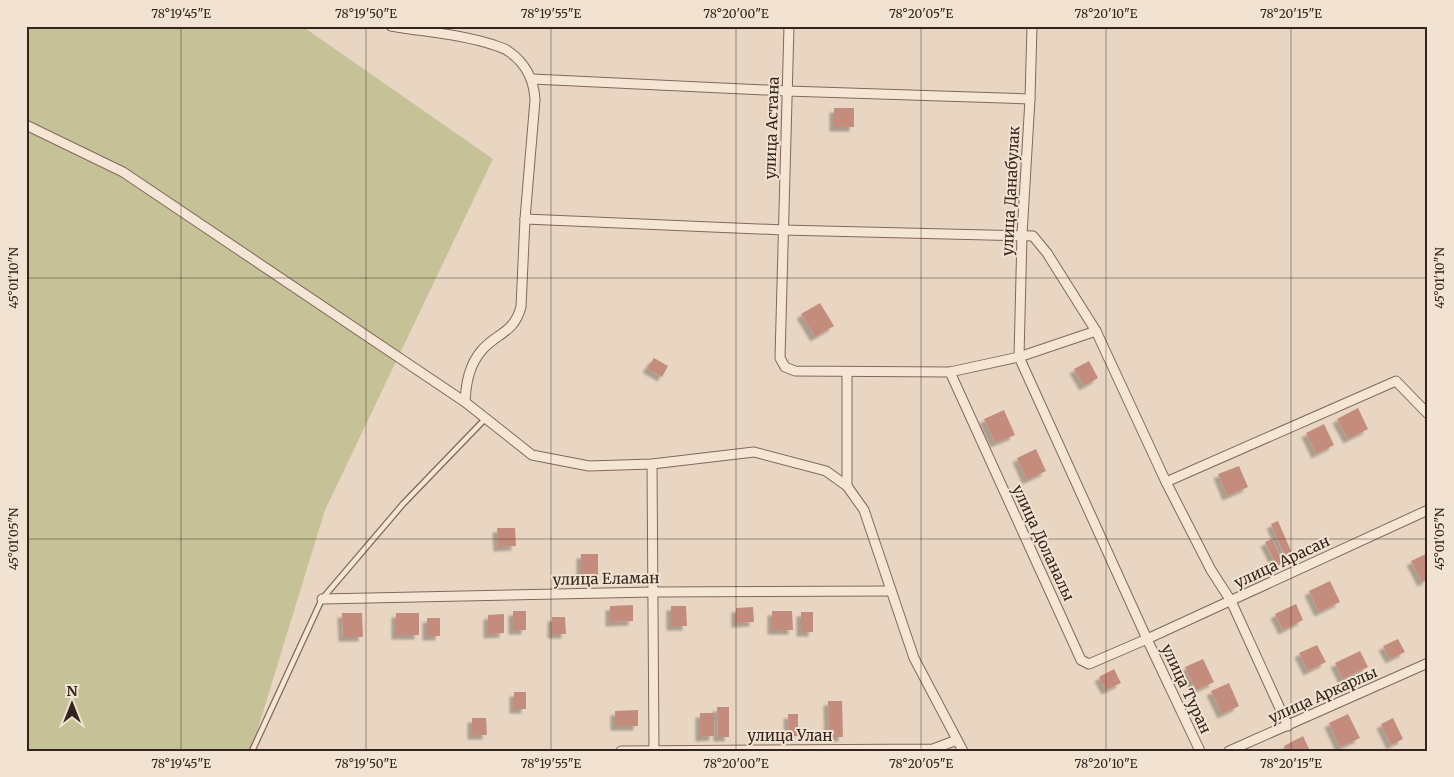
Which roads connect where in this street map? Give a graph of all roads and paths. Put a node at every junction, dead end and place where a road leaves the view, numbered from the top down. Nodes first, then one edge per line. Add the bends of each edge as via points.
1 (391, 26) edge
2 (789, 26) edge
3 (1032, 26) edge
4 (532, 79) junction
5 (787, 91) junction
6 (1030, 99) junction
7 (26, 125) edge
8 (525, 219) junction
9 (783, 230) junction
10 (1022, 235) junction
11 (1096, 331) junction
12 (1019, 357) junction
13 (847, 372) junction
14 (950, 372) junction
15 (464, 402) junction
16 (1428, 414) edge
17 (485, 419) junction
18 (652, 464) junction
19 (1166, 482) junction
20 (847, 486) junction
21 (1428, 510) edge
22 (891, 591) junction
23 (653, 592) junction
24 (322, 599) junction
25 (1231, 601) junction
26 (1147, 639) junction
27 (1428, 663) edge
28 (1288, 726) junction
29 (957, 740) junction
30 (252, 751) edge
31 (621, 751) edge
32 (654, 751) edge
33 (963, 751) edge
34 (1200, 751) edge
35 (1229, 751) edge

1 - 4 street via 480,41 508,50
2 - 5 street, улица Астана
3 - 6 street, улица Данабулак
4 - 5 street
4 - 8 street via 535,100
5 - 6 street
5 - 9 street, улица Астана
6 - 10 street, улица Данабулак
7 - 15 street via 122,172
8 - 9 street
8 - 15 street via 518,318 512,327 482,350 474,362
9 - 10 street
9 - 13 street, улица Астана via 780,358 785,367 795,371
10 - 11 street via 1033,236 1047,253
10 - 12 street, улица Данабулак
11 - 12 street
11 - 19 street
12 - 14 street
12 - 26 street, улица Туран
13 - 14 street
13 - 20 street
14 - 26 street, улица Доланалы via 1081,660 1090,664
15 - 17 street
16 - 19 street via 1396,381
17 - 18 street via 532,455 588,466
17 - 24 lane via 403,504
18 - 20 street via 754,452 826,471
18 - 23 street
19 - 25 street via 1211,570
20 - 22 street via 864,510
21 - 25 street, улица Арасан
22 - 23 street, улица Еламан
22 - 29 street via 914,658
23 - 24 street, улица Еламан
23 - 32 street
24 - 30 lane
25 - 26 street, улица Арасан
25 - 28 street
26 - 34 street, улица Туран
27 - 28 street, улица Аркарлы
28 - 35 street, улица Аркарлы
29 - 32 street, улица Улан via 933,749
29 - 33 street
31 - 32 street, улица Улан

